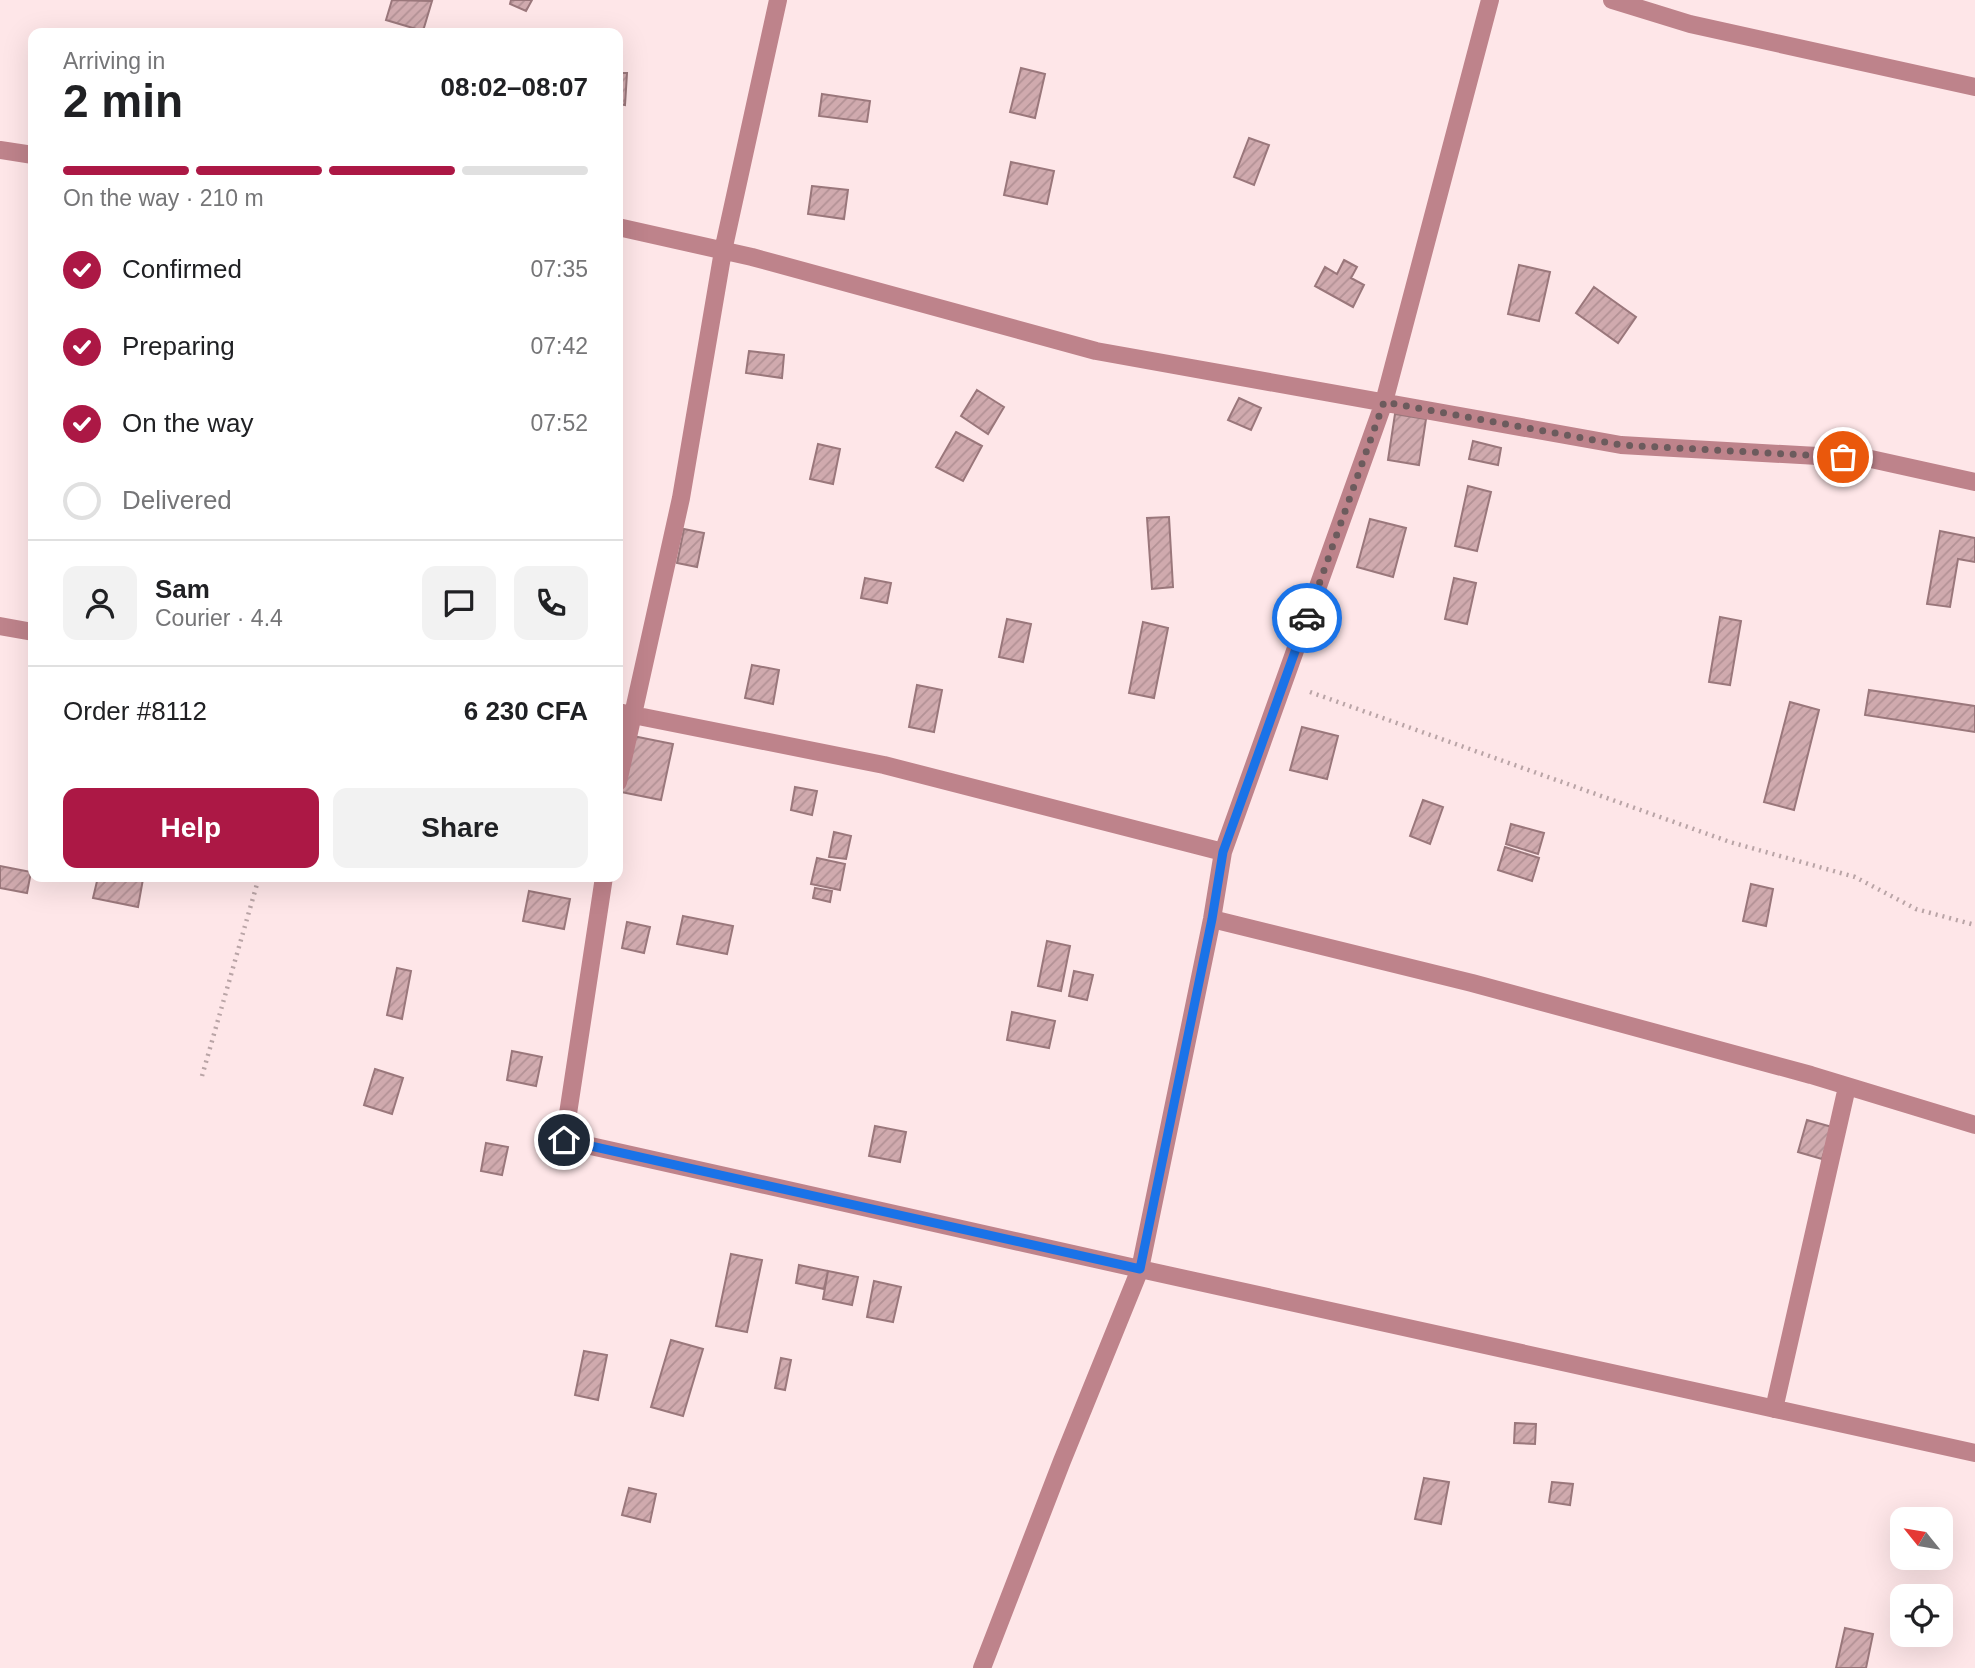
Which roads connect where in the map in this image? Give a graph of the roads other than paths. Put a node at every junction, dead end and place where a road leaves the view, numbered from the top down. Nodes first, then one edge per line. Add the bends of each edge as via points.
1 (778, 0) edge
2 (1490, 0) edge
3 (1612, 0) edge
4 (1975, 87) edge
5 (0, 150) edge
6 (28, 154) edge
7 (623, 228) edge
8 (723, 251) junction
9 (1384, 402) junction
10 (1975, 482) edge
11 (0, 626) edge
12 (28, 631) edge
13 (625, 712) edge
14 (623, 732) edge
15 (1223, 852) junction
16 (603, 882) edge
17 (1212, 919) junction
18 (1847, 1087) junction
19 (1975, 1125) edge
20 (1140, 1269) junction
21 (1774, 1409) junction
22 (1975, 1453) edge
23 (982, 1668) edge

1 - 8 street
2 - 9 street
3 - 4 street via 1690,24
5 - 6 street
7 - 8 street
8 - 9 street via 1096,351
8 - 13 street via 681,498
9 - 10 street via 1621,445 1871,459
9 - 15 street
11 - 12 street
13 - 14 street
13 - 15 street via 884,765
15 - 17 street
16 - 20 street via 564,1140
17 - 18 street via 1472,983
17 - 20 street
18 - 19 street
18 - 21 street
20 - 21 street
20 - 23 street
21 - 22 street

